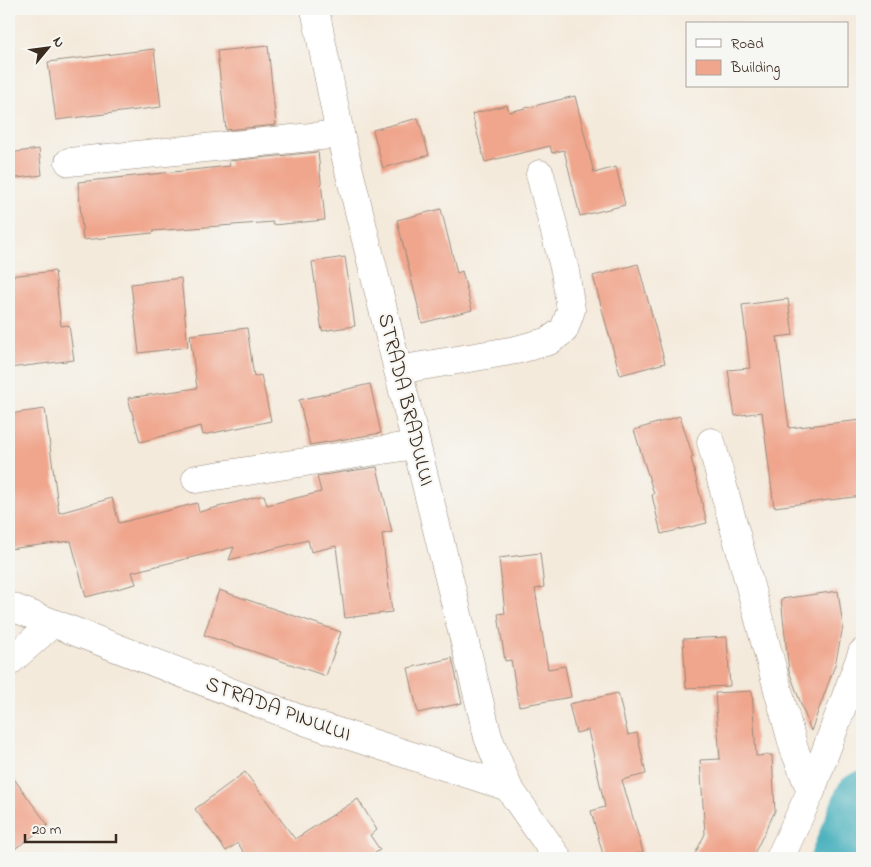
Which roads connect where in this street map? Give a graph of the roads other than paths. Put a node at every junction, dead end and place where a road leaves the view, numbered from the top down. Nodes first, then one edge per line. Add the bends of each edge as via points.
1 (315, 9) edge
2 (340, 134) junction
3 (70, 162) dead end
4 (540, 174) dead end
5 (398, 370) junction
6 (711, 442) dead end
7 (416, 446) junction
8 (196, 479) dead end
9 (9, 606) edge
10 (52, 624) junction
11 (862, 653) edge
12 (9, 662) edge
13 (508, 787) junction
14 (811, 791) junction
15 (558, 858) edge
16 (780, 858) edge

1 - 2 street, STRADA BRADULUI
2 - 3 street
2 - 5 street, STRADA BRADULUI
4 - 5 street via 565,271 571,310 564,330 549,341 516,350
5 - 7 street, STRADA BRADULUI
6 - 14 street via 792,740
7 - 8 street
7 - 13 street, STRADA BRADULUI via 488,738
9 - 10 street, STRADA PINULUI
10 - 12 street
10 - 13 street, STRADA PINULUI via 310,723
11 - 14 street
13 - 15 street, STRADA BRADULUI
14 - 16 street

